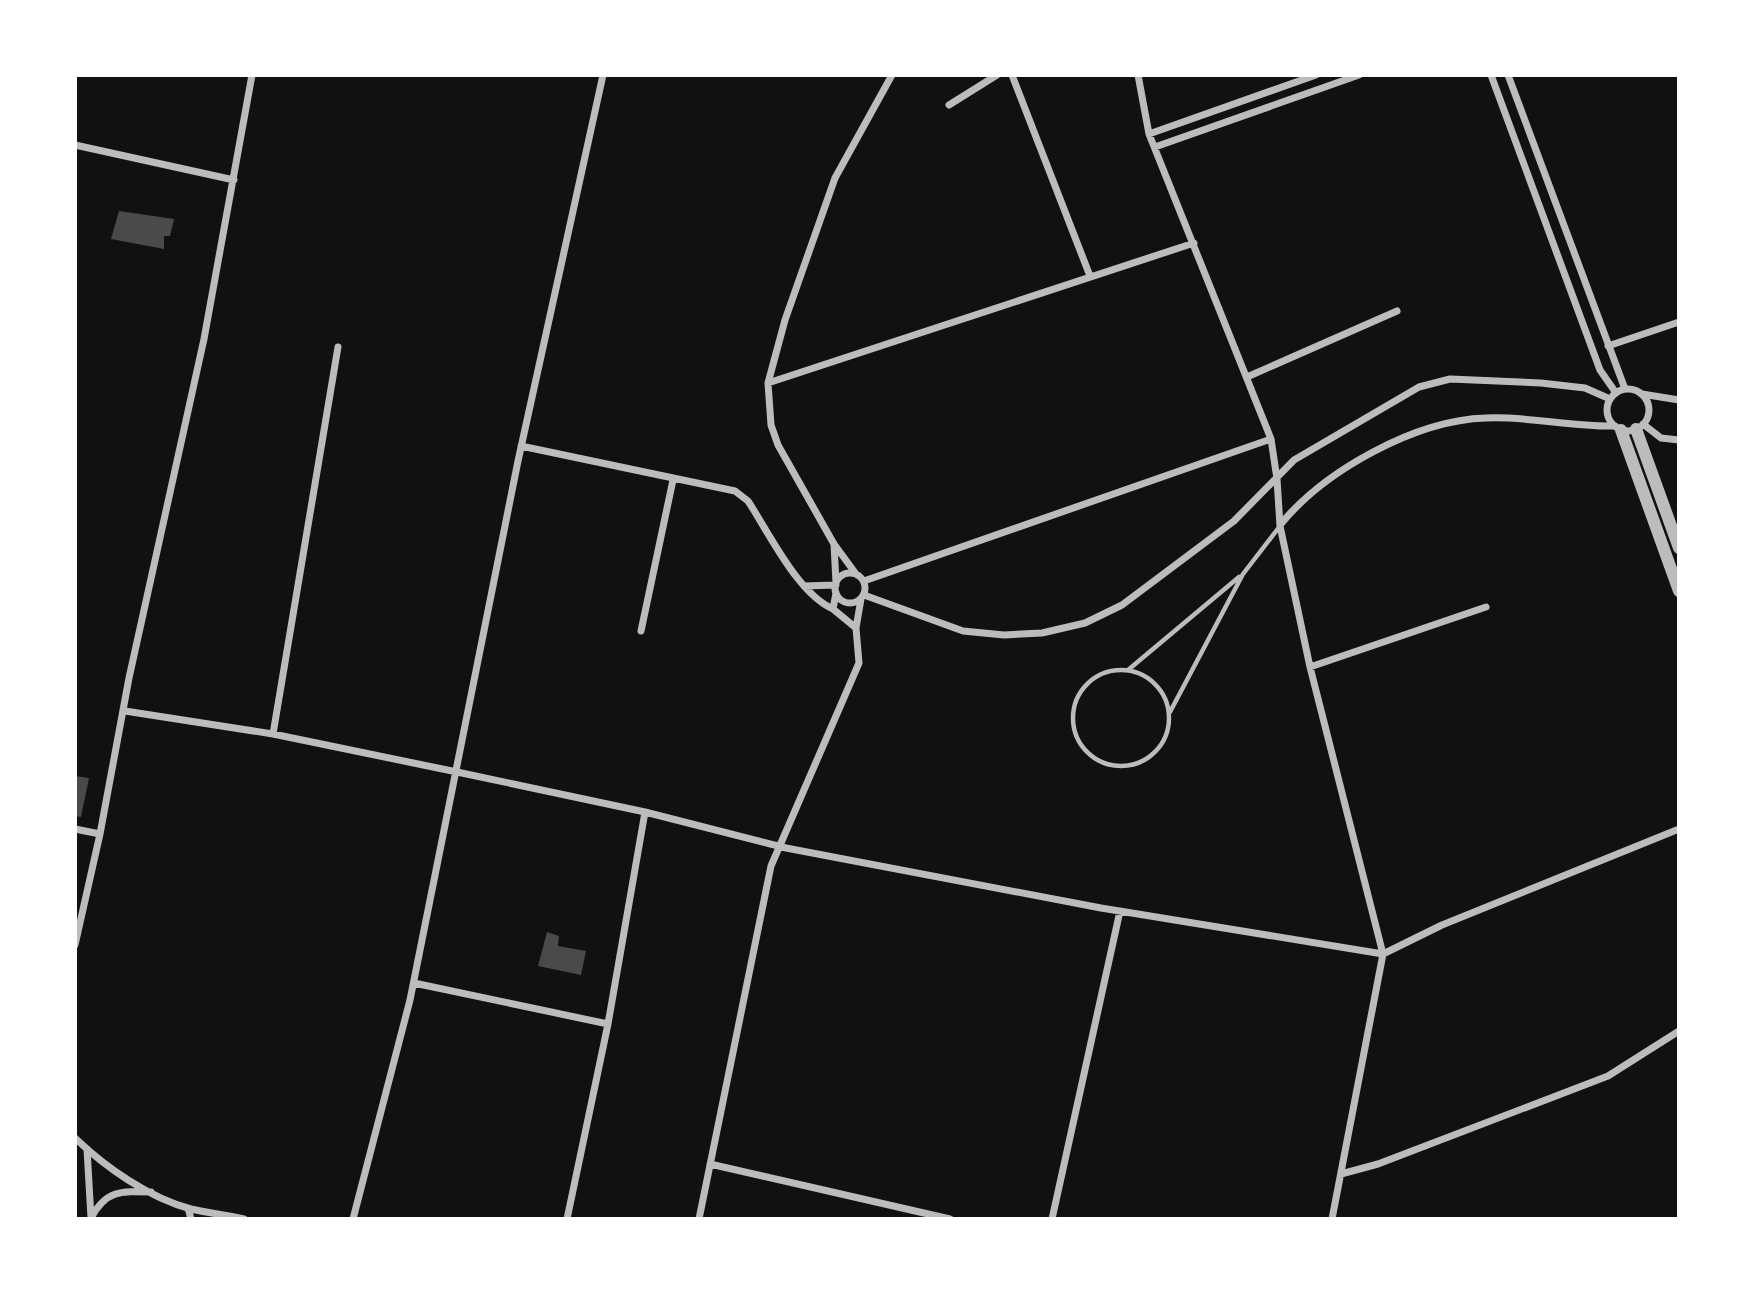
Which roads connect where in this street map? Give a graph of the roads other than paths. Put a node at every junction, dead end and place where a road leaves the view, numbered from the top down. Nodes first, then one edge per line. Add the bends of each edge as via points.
1 (252, 75) edge
2 (603, 75) edge
3 (892, 75) edge
4 (997, 75) edge
5 (1012, 75) edge
6 (1138, 75) edge
7 (1316, 75) edge
8 (1359, 75) edge
9 (1491, 75) edge
10 (1508, 75) edge
11 (949, 105) dead end
12 (1149, 134) junction
13 (75, 145) edge
14 (1155, 147) junction
15 (233, 180) junction
16 (1194, 243) junction
17 (1090, 276) junction
18 (1397, 311) dead end
19 (1679, 322) edge
20 (1608, 346) junction
21 (338, 347) dead end
22 (1247, 377) junction
23 (768, 383) junction
24 (1625, 389) junction
25 (1616, 393) junction
26 (1642, 394) junction
27 (1610, 399) junction
28 (1679, 400) edge
29 (1639, 427) junction
30 (1618, 428) junction
31 (1271, 439) junction
32 (1679, 440) edge
33 (521, 446) junction
34 (1278, 479) junction
35 (673, 480) junction
36 (1280, 526) junction
37 (834, 544) junction
38 (1679, 548) edge
39 (856, 574) junction
40 (1243, 574) junction
41 (864, 580) junction
42 (804, 586) junction
43 (836, 587) junction
44 (1679, 592) edge
45 (862, 597) junction
46 (1486, 607) dead end
47 (833, 610) junction
48 (856, 628) junction
49 (641, 631) dead end
50 (1310, 667) junction
51 (1128, 670) junction
52 (125, 711) junction
53 (1169, 713) junction
54 (274, 734) junction
55 (457, 772) junction
56 (645, 812) junction
57 (75, 829) edge
58 (1679, 829) edge
59 (100, 834) junction
60 (778, 846) junction
61 (1120, 911) junction
62 (75, 945) edge
63 (1383, 954) junction
64 (414, 983) junction
65 (608, 1024) junction
66 (1679, 1031) edge
67 (75, 1138) edge
68 (87, 1149) junction
69 (710, 1164) junction
70 (1341, 1174) junction
71 (151, 1192) junction
72 (188, 1208) junction
73 (91, 1218) edge
74 (191, 1219) edge
75 (244, 1219) edge
76 (353, 1219) edge
77 (567, 1219) edge
78 (699, 1219) edge
79 (950, 1219) edge
80 (1052, 1219) edge
81 (1332, 1219) edge

1 - 15 street
2 - 33 street
3 - 23 street via 835,178
4 - 11 street
5 - 17 street
6 - 12 street
7 - 12 street
8 - 14 street
9 - 25 street via 1600,370
10 - 20 street
12 - 14 street
13 - 15 street
14 - 16 street
15 - 52 street
16 - 17 street
16 - 22 street
17 - 23 street
18 - 22 street
19 - 20 street
20 - 24 street
21 - 54 street
22 - 31 street
23 - 37 street via 771,425 778,445
24 - 25 street
24 - 26 street
25 - 27 street
26 - 28 street
26 - 29 street via 1649,410
27 - 30 street via 1607,414
27 - 34 street via 1585,388 1450,379 1419,387 1294,460
29 - 30 street
29 - 32 street via 1661,438
29 - 38 street
30 - 36 street via 1486,418 1428,430 1391,442 1357,462 1295,507
30 - 44 street
31 - 34 street
31 - 41 street
33 - 35 street
33 - 55 street
34 - 36 street
34 - 45 street via 1234,521 1133,598 1085,623 1042,633 963,631
35 - 42 street via 735,491 748,501
35 - 49 street
36 - 40 lane
36 - 50 street
37 - 39 street
37 - 43 street
39 - 41 street
39 - 43 street via 842,575
40 - 51 lane
40 - 53 lane
41 - 45 street
42 - 43 street
42 - 47 street
43 - 45 street via 847,603
43 - 47 street
45 - 48 street
46 - 50 street
47 - 48 street
48 - 60 street via 859,663
50 - 63 street
51 - 53 lane via 1156,684
51 - 53 lane via 1112,671 1084,687 1073,716 1081,746 1092,757 1121,767 1137,764 1151,756 1165,737
52 - 54 street
52 - 59 street
54 - 55 street
55 - 56 street
55 - 64 street
56 - 60 street
56 - 65 street
57 - 59 street
58 - 63 street
59 - 62 street
60 - 61 street
60 - 69 street
61 - 63 street
61 - 80 street
63 - 70 street
64 - 65 street
64 - 76 street
65 - 77 street
66 - 70 street via 1608,1076
67 - 68 street
68 - 71 street
68 - 73 street
69 - 78 street
69 - 79 street
70 - 81 street
71 - 72 street
71 - 73 street via 127,1191 105,1198
72 - 74 street
72 - 75 street

